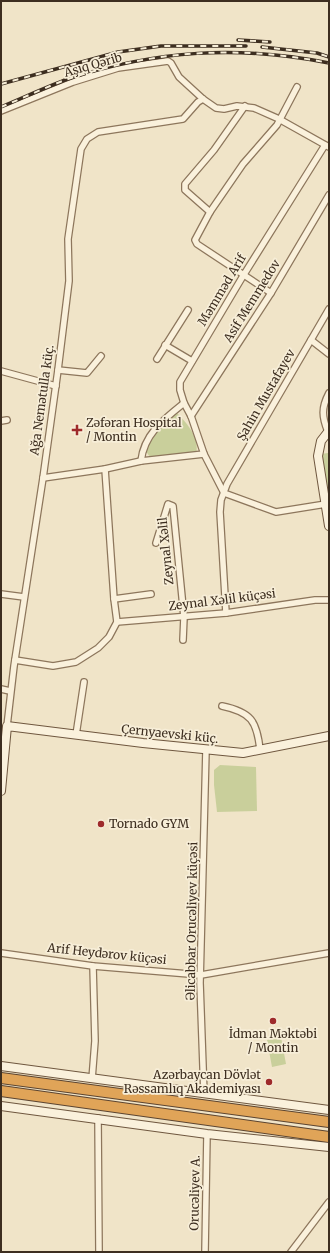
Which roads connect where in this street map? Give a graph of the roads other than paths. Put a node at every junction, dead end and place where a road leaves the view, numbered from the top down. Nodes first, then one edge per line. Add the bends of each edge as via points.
1 (297, 87) dead end
2 (203, 99) junction
3 (245, 106) junction
4 (1, 111) edge
5 (280, 119) junction
6 (327, 146) edge
7 (329, 195) edge
8 (210, 212) junction
9 (243, 276) junction
10 (271, 293) junction
11 (329, 309) edge
12 (188, 310) dead end
13 (311, 340) junction
14 (165, 345) junction
15 (329, 354) edge
16 (102, 356) dead end
17 (157, 359) dead end
18 (192, 361) junction
19 (58, 370) junction
20 (1, 371) edge
21 (56, 386) junction
22 (329, 393) edge
23 (184, 403) junction
24 (191, 416) junction
25 (328, 432) edge
26 (329, 441) edge
27 (204, 454) junction
28 (141, 461) junction
29 (105, 469) junction
30 (43, 478) junction
31 (224, 493) junction
32 (326, 504) junction
33 (329, 526) edge
34 (156, 543) dead end
35 (1, 594) edge
36 (152, 594) dead end
37 (24, 597) junction
38 (114, 599) junction
39 (329, 600) edge
40 (226, 613) junction
41 (184, 617) junction
42 (117, 622) junction
43 (184, 640) dead end
44 (15, 660) junction
45 (84, 682) dead end
46 (1, 689) edge
47 (10, 691) junction
48 (222, 706) dead end
49 (7, 726) junction
50 (76, 735) junction
51 (329, 736) edge
52 (206, 750) junction
53 (260, 750) junction
54 (1, 792) edge
55 (1, 953) edge
56 (329, 953) edge
57 (93, 966) junction
58 (201, 975) junction
59 (1, 1066) edge
60 (1, 1078) edge
61 (92, 1078) junction
62 (1, 1091) edge
63 (204, 1094) junction
64 (2, 1106) edge
65 (329, 1110) edge
66 (98, 1118) junction
67 (329, 1122) edge
68 (207, 1134) junction
69 (329, 1136) edge
70 (329, 1148) edge
71 (329, 1202) edge
72 (99, 1252) edge
73 (205, 1252) edge
74 (291, 1252) edge

1 - 5 street
2 - 3 street via 219,109
2 - 4 street, Aşıq Qərib via 179,77 168,61 118,68 72,82
2 - 19 street, Ağa Nemətulla küç. via 181,120 98,132 84,142 68,239 69,281
3 - 5 street
3 - 8 street via 214,150 185,184 185,190
5 - 6 street
5 - 8 street via 243,164
6 - 9 street, Məmməd Arif
7 - 10 street, Asif Memmedov
8 - 9 street via 196,240 197,244
9 - 10 street
9 - 18 street, Məmməd Arif
10 - 24 street, Asif Memmedov
11 - 13 street, Şahin Mustafayev
12 - 14 street
13 - 15 street
13 - 31 street, Şahin Mustafayev
14 - 17 street
14 - 18 street
16 - 19 street via 89,372 84,374
18 - 23 street, Məmməd Arif via 180,382
19 - 21 street, Ağa Nemətulla küç.
20 - 21 street
21 - 30 street, Ağa Nemətulla küç.
22 - 25 street via 322,407 323,420
23 - 24 street, Məmməd Arif
23 - 28 street via 163,419 145,442
24 - 27 street, Məmməd Arif
25 - 26 main road
25 - 32 main road via 321,441 318,456
27 - 28 street
27 - 31 street
28 - 29 street
29 - 30 street
29 - 38 street
30 - 37 street, Ağa Nemətulla küç.
31 - 32 street via 276,512
31 - 40 street, Şahin Mustafayev via 220,512
32 - 33 main road
34 - 41 street, Zeynal Xəlil via 170,504 173,506
35 - 37 street
36 - 38 street
37 - 44 street, Ağa Nemətulla küç.
38 - 42 street
39 - 40 street, Zeynal Xəlil küçəsi
40 - 41 street, Zeynal Xəlil küçəsi
41 - 42 street, Zeynal Xəlil küçəsi
41 - 43 street, Zeynal Xəlil
42 - 44 street via 109,637 84,658 61,666
44 - 47 street, Ağa Nemətulla küç.
45 - 50 street
46 - 47 street
47 - 49 street, Ağa Nemətulla küç.
48 - 53 street via 243,712 256,723
49 - 50 main road, Çernyaevski küç.
49 - 54 main road, Ağa Nemətulla küç.
50 - 52 main road, Çernyaevski küç.
51 - 53 main road, Çernyaevski küç.
52 - 53 main road, Çernyaevski küç. via 243,753
52 - 58 street, Əlicabbar Orucəliyev küçəsi
55 - 57 street, Arif Heydərov küçəsi
56 - 58 street, Arif Heydərov küçəsi
57 - 58 street, Arif Heydərov küçəsi
57 - 61 street via 95,1042
58 - 63 street, Əlicabbar Orucəliyev küçəsi
59 - 61 main road
60 - 67 highway
61 - 63 main road
62 - 69 highway
63 - 65 main road
64 - 66 main road
66 - 68 main road
66 - 72 street
68 - 70 main road
68 - 73 street, Orucəliyev A.
71 - 74 street

